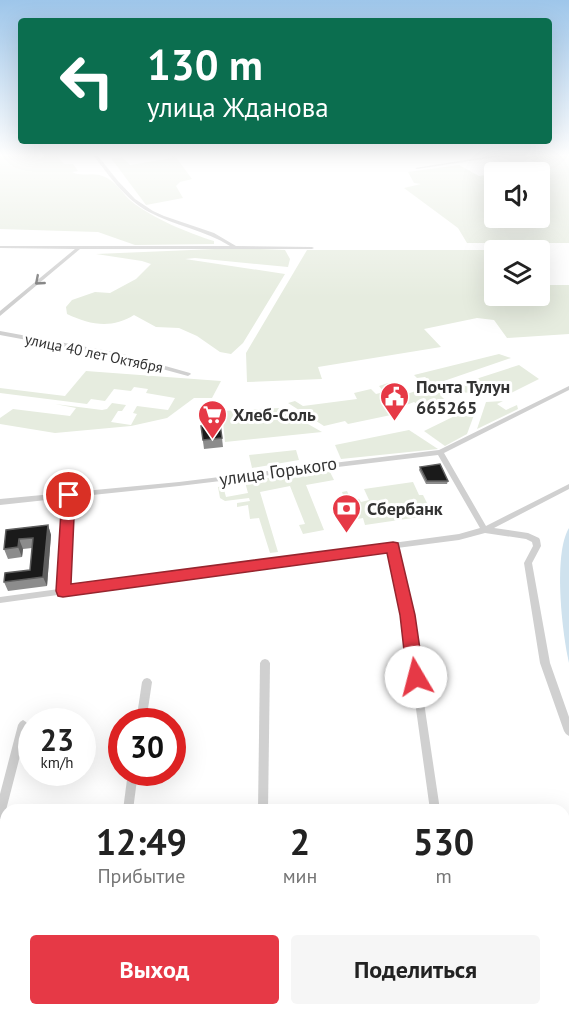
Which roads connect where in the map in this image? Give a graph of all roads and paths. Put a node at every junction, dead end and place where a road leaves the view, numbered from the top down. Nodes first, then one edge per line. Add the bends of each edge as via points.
1 (137, 203) edge
2 (224, 240) junction
3 (0, 247) edge
4 (7, 247) junction
5 (216, 247) junction
6 (234, 247) junction
7 (312, 248) dead end
8 (78, 249) junction
9 (0, 253) edge
10 (0, 314) edge
11 (0, 333) edge
12 (188, 374) dead end
13 (569, 388) edge
14 (440, 452) junction
15 (569, 486) edge
16 (69, 495) junction
17 (0, 502) edge
18 (484, 530) junction
19 (393, 547) junction
20 (63, 591) junction
21 (0, 600) edge
22 (265, 663) dead end
23 (147, 682) dead end
24 (143, 708) edge
25 (569, 731) edge
26 (18, 744) edge
27 (131, 786) edge
28 (3, 804) edge
29 (129, 804) edge
30 (263, 804) edge
31 (434, 804) edge

1 - 2 street
2 - 5 street
2 - 6 street
3 - 4 street
4 - 8 street
4 - 9 street
5 - 6 street
5 - 8 street
6 - 7 street
8 -> 10 street
11 - 12 street, улица 40 лет Октября via 119,355
13 - 14 street, улица Горького
14 - 16 street, улица Горького
14 - 18 street
15 - 18 street
16 - 17 street, улица Горького
16 - 20 street
18 - 19 street
18 - 25 street via 536,540 528,563 545,663
19 - 20 street
19 - 31 street via 408,615
20 - 21 street
22 - 30 street
23 - 24 street
26 - 28 street
27 - 29 street

